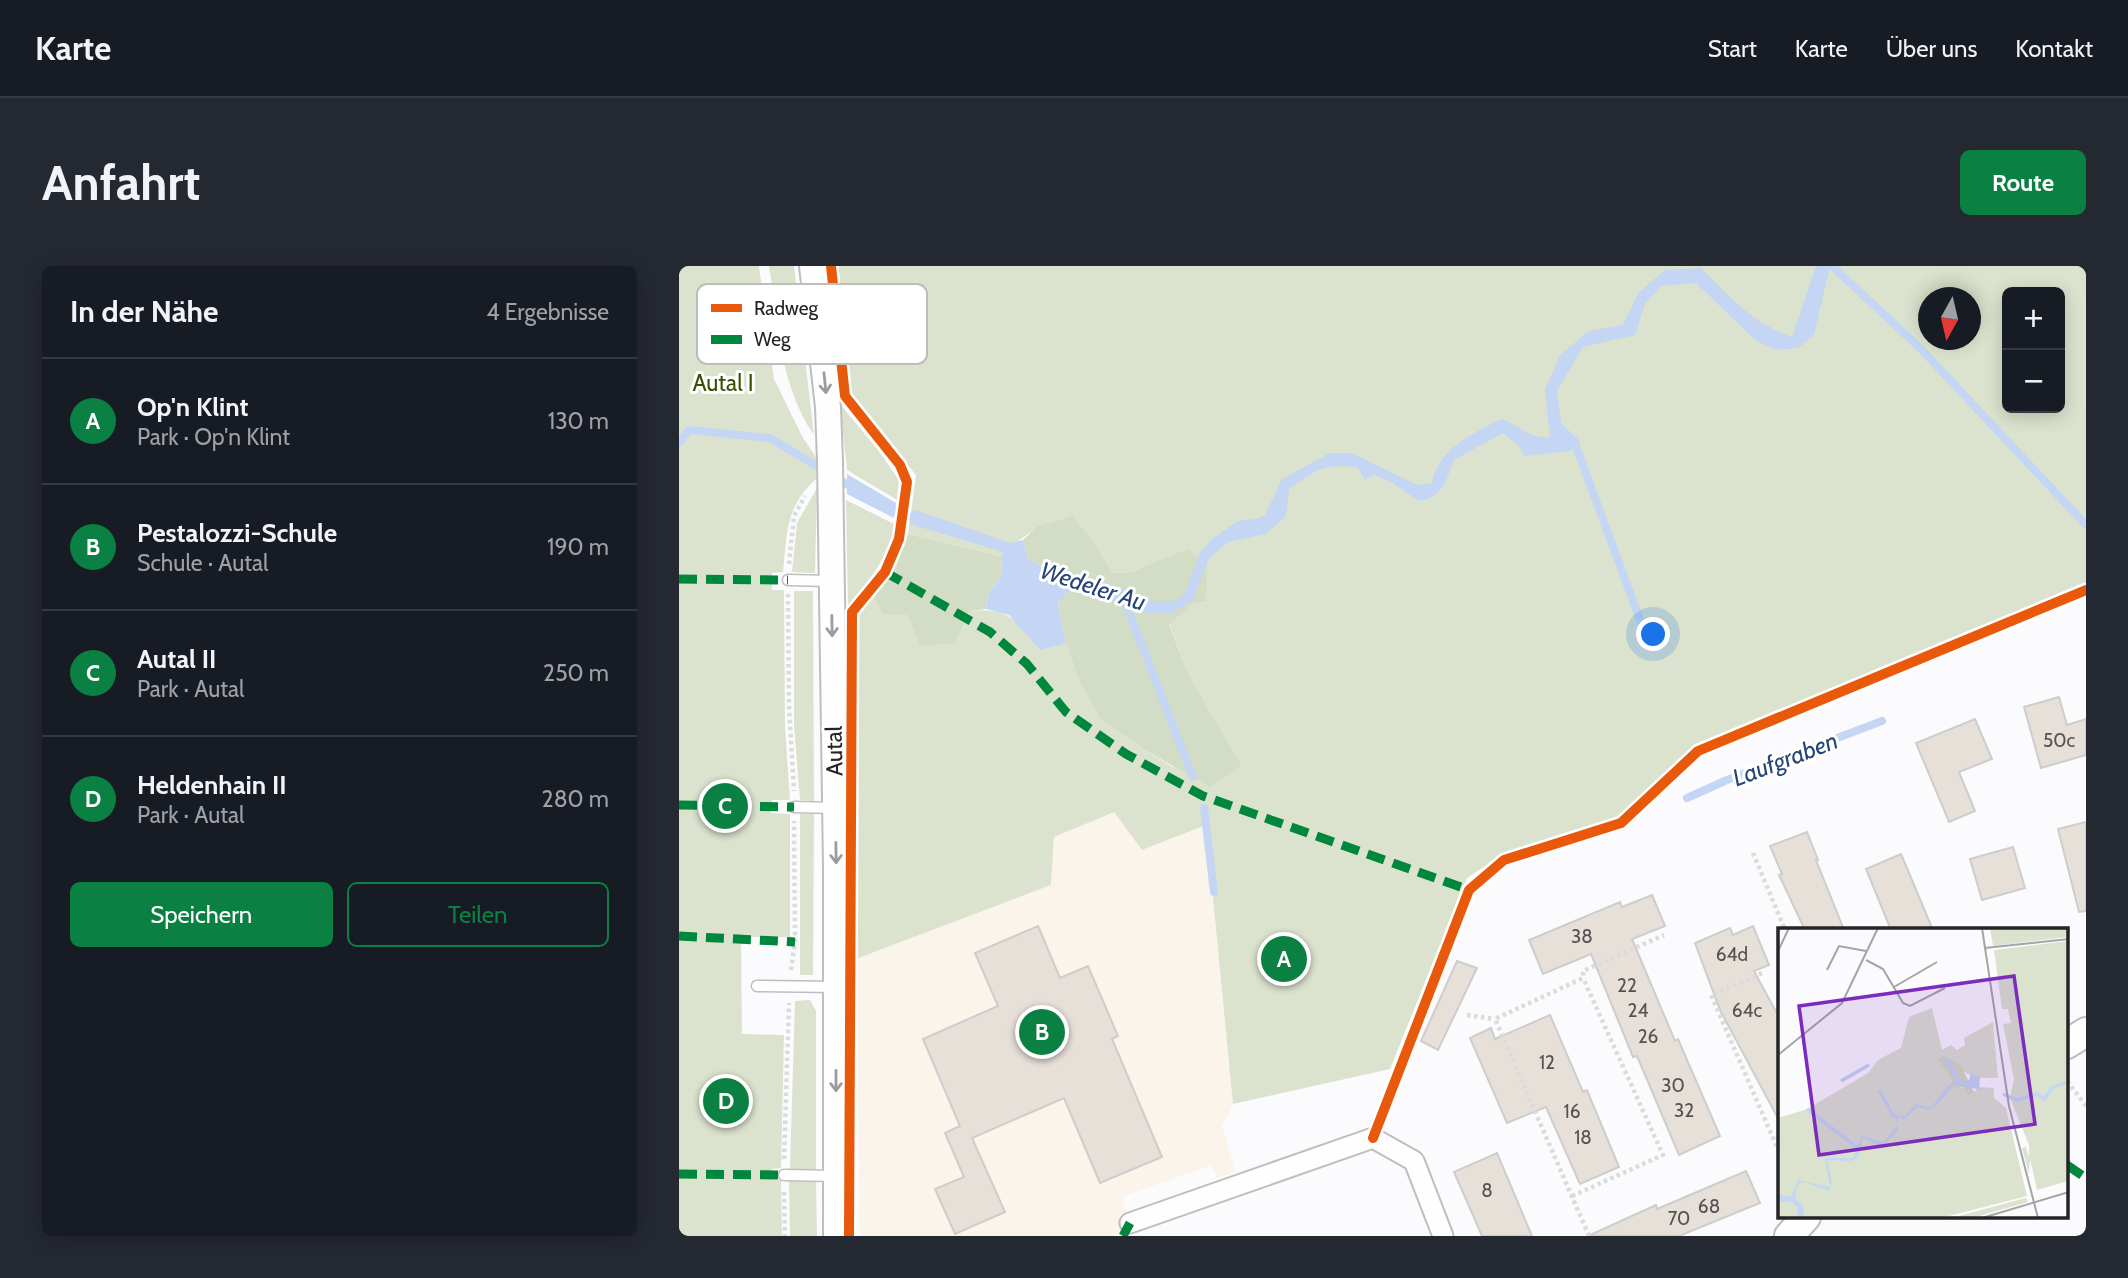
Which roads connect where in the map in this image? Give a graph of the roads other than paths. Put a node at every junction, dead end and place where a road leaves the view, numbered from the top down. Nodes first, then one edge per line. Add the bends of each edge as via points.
1 (812, 266) edge
2 (814, 284) edge
3 (823, 364) edge
4 (788, 580) road end
5 (832, 580) junction
6 (795, 807) road end
7 (835, 808) junction
8 (757, 986) dead end
9 (836, 988) junction
10 (2086, 1032) edge
11 (2069, 1043) edge
12 (784, 1175) road end
13 (836, 1176) junction
14 (1804, 1219) edge
15 (1130, 1223) dead end
16 (836, 1236) edge
17 (1443, 1236) edge
18 (1789, 1236) edge

1 -> 2 street, Autal
3 -> 5 street, Autal
4 - 5 lane
5 -> 7 street, Autal
6 - 7 lane
7 -> 9 street, Autal
8 - 9 lane
9 -> 13 street, Autal
10 - 11 main road
12 - 13 lane
13 - 16 street, Autal
14 - 18 main road
15 - 17 street via 1373,1138 1414,1161

